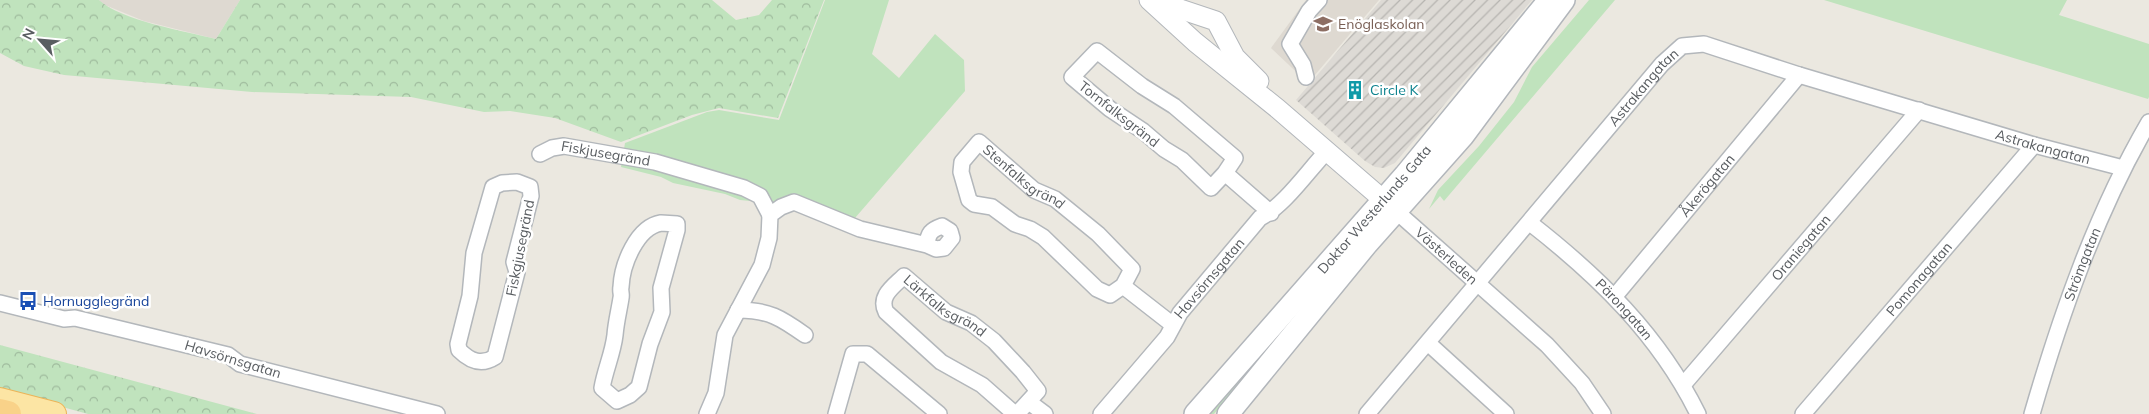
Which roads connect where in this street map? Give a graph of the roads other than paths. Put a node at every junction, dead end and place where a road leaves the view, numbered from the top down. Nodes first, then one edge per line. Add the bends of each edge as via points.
1 (1149, 0) edge
2 (1164, 0) edge
3 (1319, 0) edge
4 (1549, 0) edge
5 (1564, 0) edge
6 (1197, 15) junction
7 (1189, 37) junction
8 (1799, 75) junction
9 (1306, 77) dead end
10 (1278, 109) junction
11 (1919, 110) junction
12 (2149, 122) edge
13 (2034, 145) junction
14 (1327, 152) junction
15 (540, 154) dead end
16 (2123, 168) junction
17 (1225, 174) junction
18 (1390, 206) junction
19 (1270, 213) junction
20 (770, 214) junction
21 (1530, 223) junction
22 (927, 245) dead end
23 (1478, 284) junction
24 (1123, 286) junction
25 (1615, 296) junction
26 (0, 303) edge
27 (738, 310) junction
28 (1173, 325) junction
29 (805, 334) dead end
30 (1428, 343) junction
31 (472, 361) joint
32 (1683, 384) junction
33 (0, 400) edge
34 (618, 402) joint
35 (1029, 402) junction
36 (1497, 411) edge
37 (0, 412) edge
38 (8, 414) edge
39 (54, 414) edge
40 (437, 414) edge
41 (707, 414) edge
42 (836, 414) edge
43 (939, 414) edge
44 (1016, 414) edge
45 (1045, 414) edge
46 (1101, 414) edge
47 (1196, 414) edge
48 (1228, 414) edge
49 (1367, 414) edge
50 (1602, 414) edge
51 (1698, 414) edge
52 (1803, 414) edge
53 (2032, 414) edge

1 - 7 street, Västerleden
2 - 6 street, Västerleden
3 - 9 street via 1290,44 1303,65
4 - 18 main road, Doktor Westerlunds Gata
5 - 18 main road, Doktor Westerlunds Gata via 1463,136
6 - 7 street via 1190,20
6 - 10 street, Västerleden via 1216,21 1235,57 1265,88
7 - 10 street, Västerleden
8 - 11 street, Astrakangatan
8 - 21 street, Astrakangatan via 1704,44 1682,46 1662,64
8 - 25 street, Åkerögatan
10 - 14 street, Västerleden
11 - 13 street, Astrakangatan
11 - 32 street, Oraniegatan
12 - 16 street, Strömgatan
13 - 16 street, Astrakangatan
13 - 52 street, Pomonagatan
14 - 18 street, Västerleden
14 - 19 street, Havsörnsgatan
15 - 20 street, Fiskjusegränd via 564,146 672,167 744,188 760,196
16 - 53 street, Strömgatan via 2054,337
17 - 17 street, Tornfalksgränd via 1235,158 1174,106 1097,51 1072,77 1110,109 1173,153 1211,188
17 - 19 street
18 - 23 street, Västerleden
18 - 47 main road, Doktor Westerlunds Gata
18 - 48 main road, Doktor Westerlunds Gata via 1367,244
19 - 28 street, Havsörnsgatan via 1260,218
20 - 22 street via 794,202 854,227
20 - 27 street via 769,238 762,265
21 - 23 street, Astrakangatan
21 - 25 street, Pärongatan via 1567,251
23 - 30 street, Astrakangatan
23 - 50 street, Västerleden via 1566,364
24 - 24 street, Stenfalksgränd via 1132,269 1098,234 1055,199 1034,190 979,142 962,162 961,172 969,200 992,207 1015,224 1043,237 1097,288 1110,295
24 - 28 street
25 - 32 street, Pärongatan
26 - 40 street, Havsörnsgatan via 228,355 240,364
27 - 29 street via 766,312
27 - 41 street via 725,335 716,393
28 - 46 street, Havsörnsgatan via 1167,337
30 - 36 street
30 - 49 street, Astrakangatan
31 - 31 street, Fiskgjusegränd via 459,350 458,344 470,296 474,253 493,188 502,183 517,182 530,187 531,196 514,262 517,272 495,357 487,362
32 - 51 street, Pärongatan
33 - 39 main road
34 - 34 street via 602,388 615,336 624,269 635,241 653,224 677,224 662,288 662,312 639,387
35 - 44 street, Lärkfalksgränd
35 - 44 street, Lärkfalksgränd via 1038,391 994,341 971,323 946,312 904,276 884,298 886,312 941,362 982,384
35 - 45 street
37 - 38 highway
42 - 43 street via 853,354 867,354

